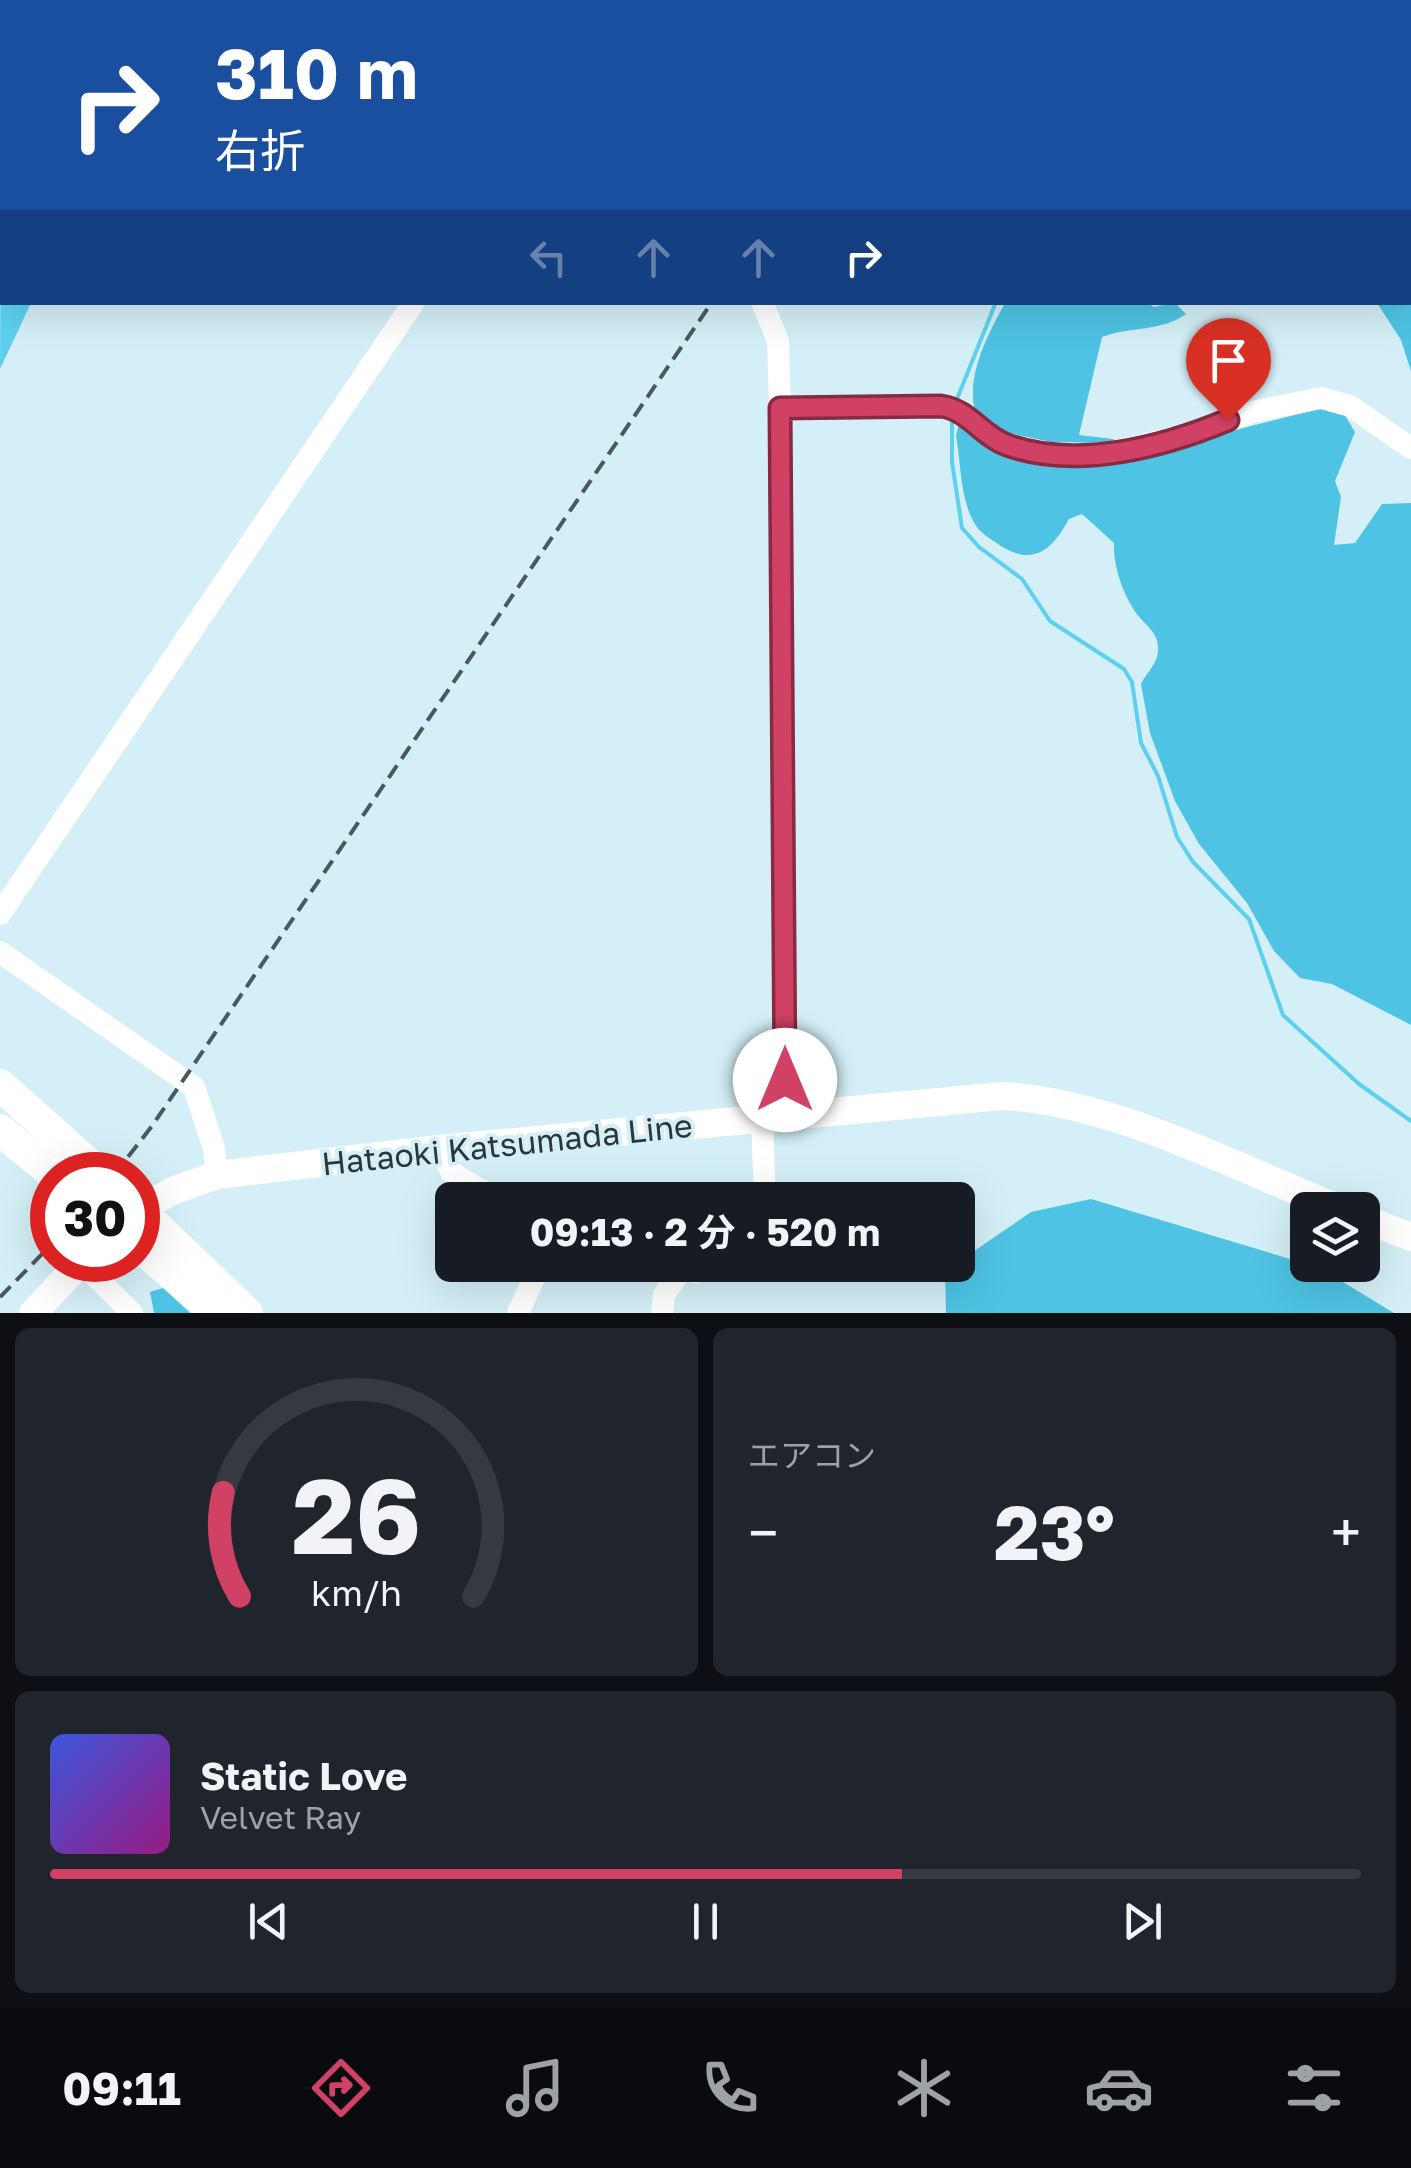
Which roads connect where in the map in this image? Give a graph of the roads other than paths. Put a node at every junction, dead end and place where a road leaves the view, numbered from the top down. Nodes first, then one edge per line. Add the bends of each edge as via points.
1 (412, 305) edge
2 (763, 305) edge
3 (780, 408) junction
4 (1411, 448) edge
5 (0, 914) edge
6 (0, 952) edge
7 (5, 1086) edge
8 (774, 1118) junction
9 (0, 1130) edge
10 (439, 1149) junction
11 (76, 1152) edge
12 (30, 1155) edge
13 (217, 1175) junction
14 (466, 1182) edge
15 (767, 1182) edge
16 (1296, 1192) edge
17 (160, 1206) edge
18 (1380, 1225) edge
19 (1411, 1236) edge
20 (160, 1242) edge
21 (160, 1248) edge
22 (62, 1282) edge
23 (102, 1282) edge
24 (532, 1282) edge
25 (673, 1282) edge
26 (33, 1313) edge
27 (132, 1313) edge
28 (217, 1313) edge
29 (248, 1313) edge
30 (518, 1313) edge
31 (662, 1313) edge

1 - 5 street
2 - 3 street via 778,341
3 - 4 street via 941,406 959,410 1013,446 1103,454 1321,398 1350,406
3 - 8 street
6 - 13 street via 194,1088
7 - 11 highway
8 - 10 main road, Hataoki Katsumada Line
8 - 15 street
8 - 16 main road, Hataoki Katsumada Line via 1002,1096 1051,1098
9 - 12 highway
10 - 13 main road, Hataoki Katsumada Line
10 - 14 street via 452,1174
13 - 17 main road, Hataoki Katsumada Line via 172,1191
18 - 19 main road
20 - 29 highway
21 - 28 highway
22 - 26 main road
23 - 27 street
24 - 30 street
25 - 31 street

